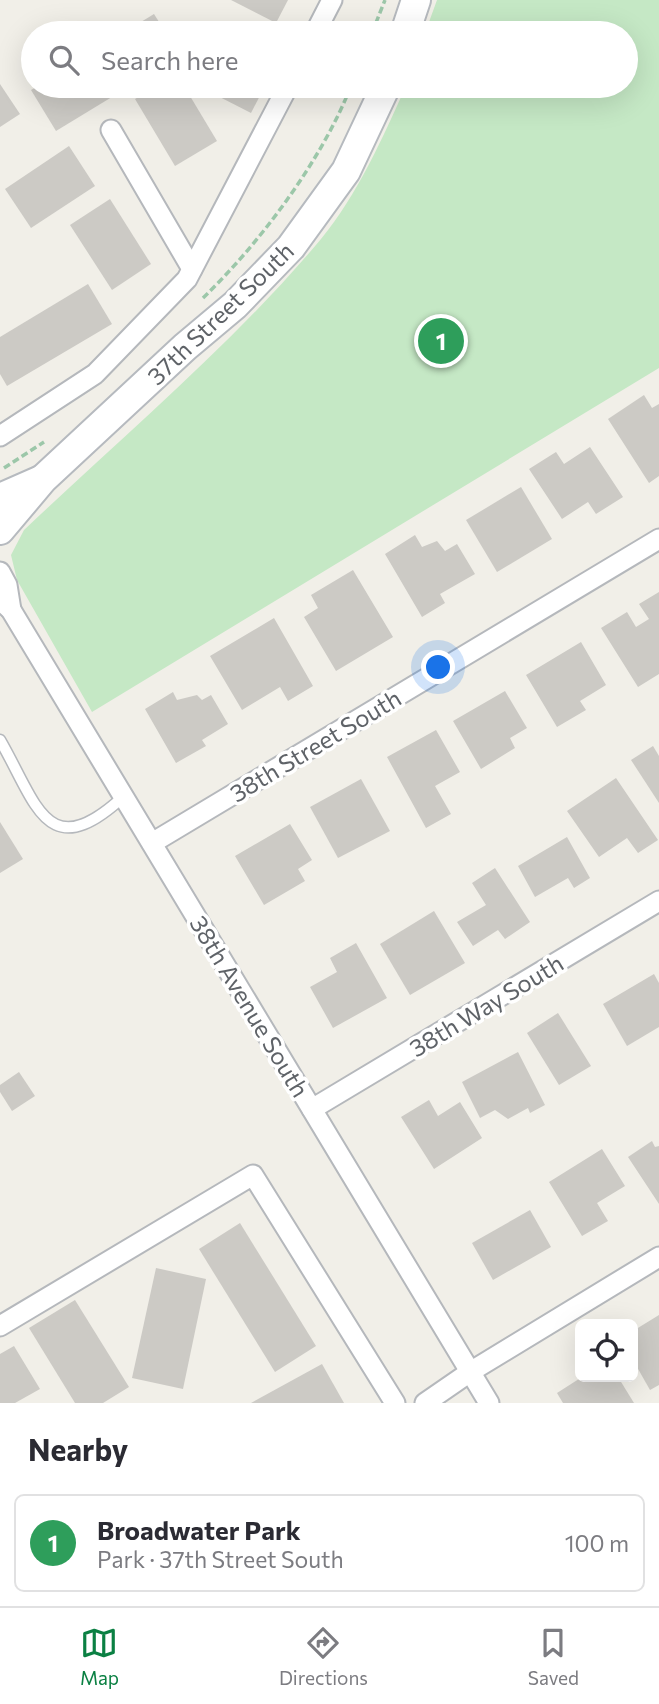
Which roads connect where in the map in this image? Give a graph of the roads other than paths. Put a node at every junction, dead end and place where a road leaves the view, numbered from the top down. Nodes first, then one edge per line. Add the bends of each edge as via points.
1 (332, 0) edge
2 (416, 0) edge
3 (321, 21) edge
4 (409, 21) edge
5 (282, 98) edge
6 (380, 98) edge
7 (111, 130) dead end
8 (192, 269) junction
9 (0, 436) edge
10 (43, 478) junction
11 (0, 498) edge
12 (0, 530) edge
13 (659, 539) edge
14 (0, 572) edge
15 (6, 605) edge
16 (0, 740) edge
17 (124, 795) junction
18 (152, 843) junction
19 (659, 901) edge
20 (313, 1109) junction
21 (659, 1257) edge
22 (0, 1326) edge
23 (470, 1372) junction
24 (395, 1403) edge
25 (425, 1403) edge
26 (489, 1403) edge

1 - 3 street
2 - 4 street
5 - 8 street
6 - 10 street, 37th Street South via 346,171 291,247 235,305
7 - 8 street
8 - 9 street via 95,374
10 - 11 street, 37th Street South
10 - 12 street, 37th Street South
13 - 18 street, 38th Street South
14 - 15 street, 38th Avenue South via 6,585
15 - 17 street, 38th Avenue South
16 - 17 lane via 45,818 57,827 82,825
17 - 18 street, 38th Avenue South
18 - 20 street, 38th Avenue South
19 - 20 street, 38th Way South
20 - 23 street, 38th Avenue South
21 - 23 street
22 - 24 street via 253,1175
23 - 25 street
23 - 26 street, 38th Avenue South

